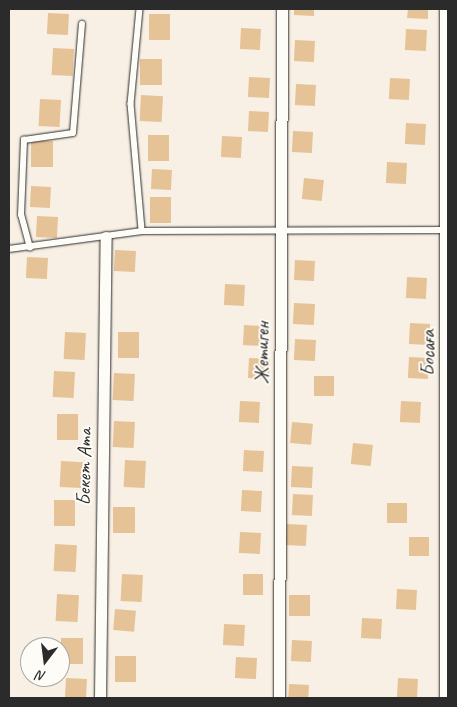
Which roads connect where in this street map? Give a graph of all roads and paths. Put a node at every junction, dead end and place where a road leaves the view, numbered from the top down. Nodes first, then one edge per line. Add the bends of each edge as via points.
1 (140, 9) edge
2 (282, 9) edge
3 (445, 9) edge
4 (82, 24) dead end
5 (448, 230) edge
6 (142, 231) junction
7 (282, 232) junction
8 (106, 237) junction
9 (30, 248) junction
10 (9, 249) edge
11 (447, 496) edge
12 (100, 698) edge
13 (279, 698) edge
14 (445, 698) edge

1 - 6 lane via 132,104
2 - 7 street, Жетиген
3 - 5 street, Босаға
4 - 9 lane via 73,133 24,140 21,215
5 - 7 lane
5 - 11 street, Босаға
6 - 7 lane
6 - 8 lane
7 - 13 street, Жетиген
8 - 9 lane
8 - 12 street, Бекет Ата
9 - 10 lane
11 - 14 street, Босаға

